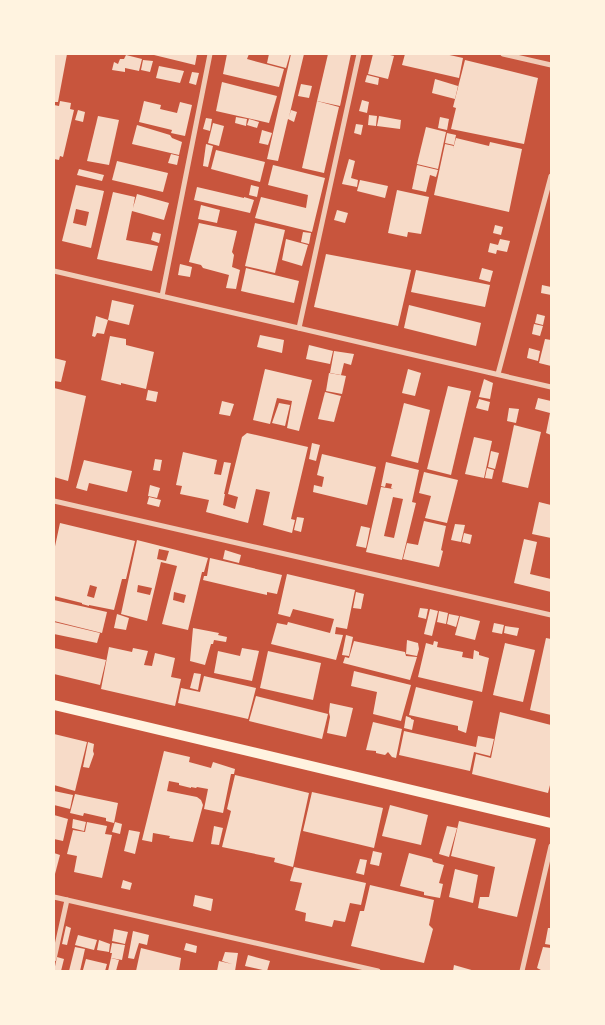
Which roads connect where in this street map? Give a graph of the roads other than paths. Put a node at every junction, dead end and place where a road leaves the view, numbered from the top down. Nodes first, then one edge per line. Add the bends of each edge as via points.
1 (210, 54) edge
2 (360, 54) edge
3 (503, 54) edge
4 (551, 65) edge
5 (551, 176) edge
6 (549, 191) edge
7 (54, 271) edge
8 (162, 296) junction
9 (299, 328) junction
10 (498, 374) junction
11 (551, 386) edge
12 (54, 501) edge
13 (551, 615) edge
14 (54, 705) edge
15 (551, 823) edge
16 (551, 846) edge
17 (54, 897) edge
18 (67, 900) junction
19 (54, 959) edge
20 (378, 971) edge
21 (522, 971) edge

1 - 8 street
2 - 9 street
3 - 4 street
5 - 6 street
6 - 10 street
7 - 8 street
8 - 9 street
9 - 10 street
10 - 11 street
12 - 13 street
14 - 15 main road
16 - 21 street
17 - 18 street
18 - 19 street
18 - 20 street

